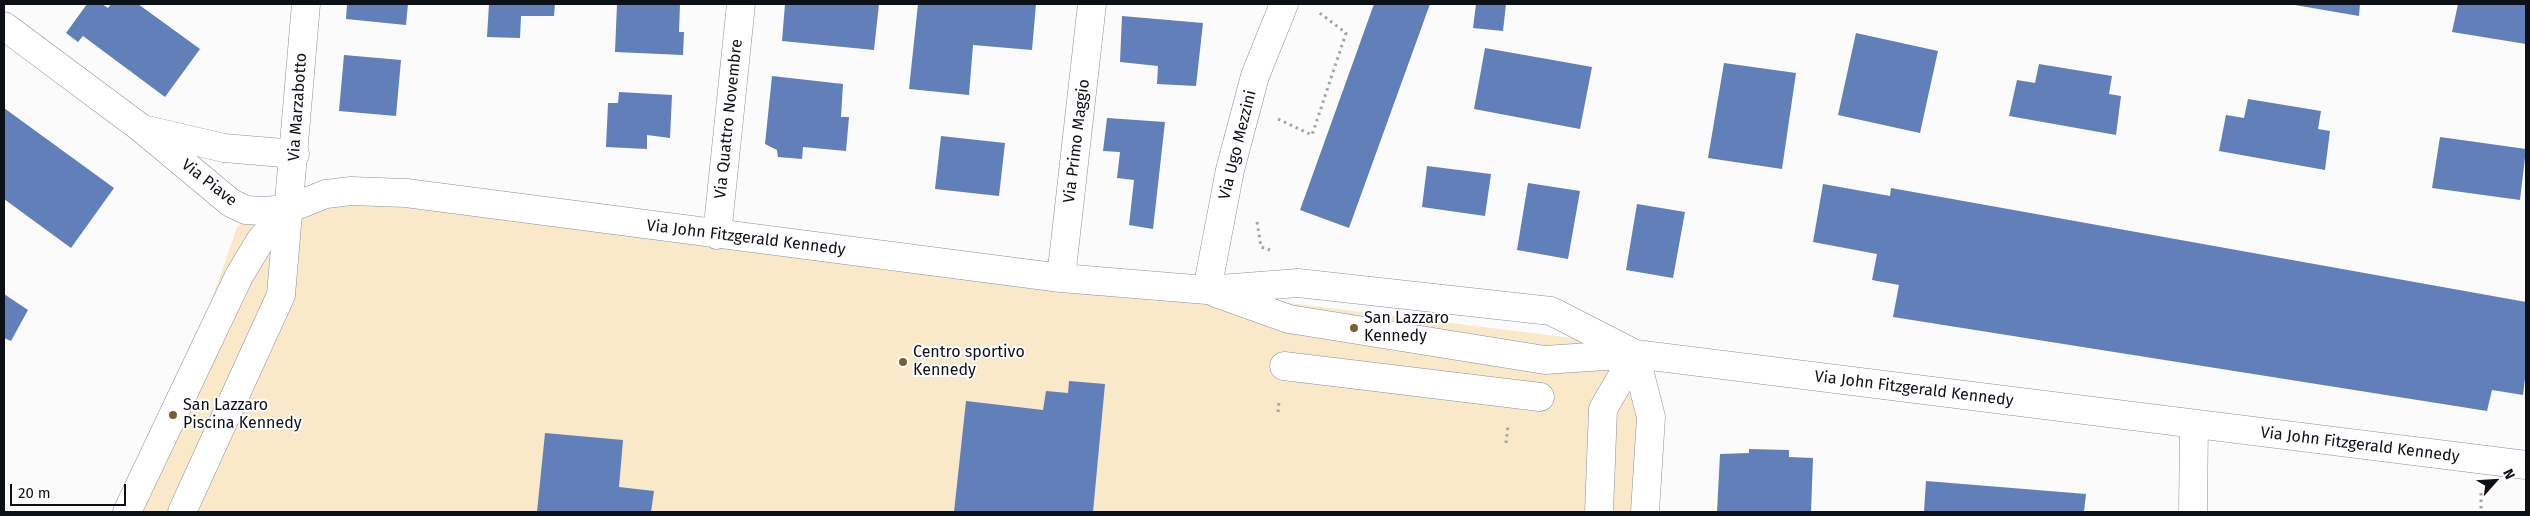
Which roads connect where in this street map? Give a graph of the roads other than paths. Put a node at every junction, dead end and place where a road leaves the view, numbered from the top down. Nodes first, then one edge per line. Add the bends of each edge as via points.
1 (306, 4) edge
2 (741, 4) edge
3 (1092, 4) edge
4 (1284, 4) edge
5 (4, 26) edge
6 (141, 128) junction
7 (295, 154) junction
8 (288, 209) junction
9 (717, 235) junction
10 (1061, 278) junction
11 (1207, 290) junction
12 (1634, 354) junction
13 (1284, 366) road end
14 (1540, 397) dead end
15 (2194, 424) junction
16 (2526, 465) edge
17 (127, 512) edge
18 (182, 512) edge
19 (1599, 512) edge
20 (1646, 512) edge
21 (2193, 512) edge

1 - 7 street, Via Marzabotto
2 - 9 street, Via Quattro Novembre
3 - 10 street, Via Primo Maggio
4 - 11 street, Via Ugo Mezzini via 1255,76 1232,161
5 - 6 street, Via Piave
6 - 7 street, Via Piave via 224,148
6 - 8 street, Via Piave via 231,204 262,212
7 - 8 street, Via Marzabotto
8 - 9 street, Via John Fitzgerald Kennedy via 326,194 351,191 406,193
8 - 17 street, Via John Fitzgerald Kennedy via 260,241 239,276
8 - 18 street via 282,295
9 - 10 street, Via John Fitzgerald Kennedy
10 - 11 street, Via John Fitzgerald Kennedy
11 - 12 street, Via John Fitzgerald Kennedy via 1289,319 1545,360
11 - 12 street, Via John Fitzgerald Kennedy via 1298,282 1551,312
12 - 15 street, Via John Fitzgerald Kennedy
12 - 19 street via 1603,409
12 - 20 street via 1651,417
13 - 14 street
15 - 16 street, Via John Fitzgerald Kennedy
15 - 21 street

